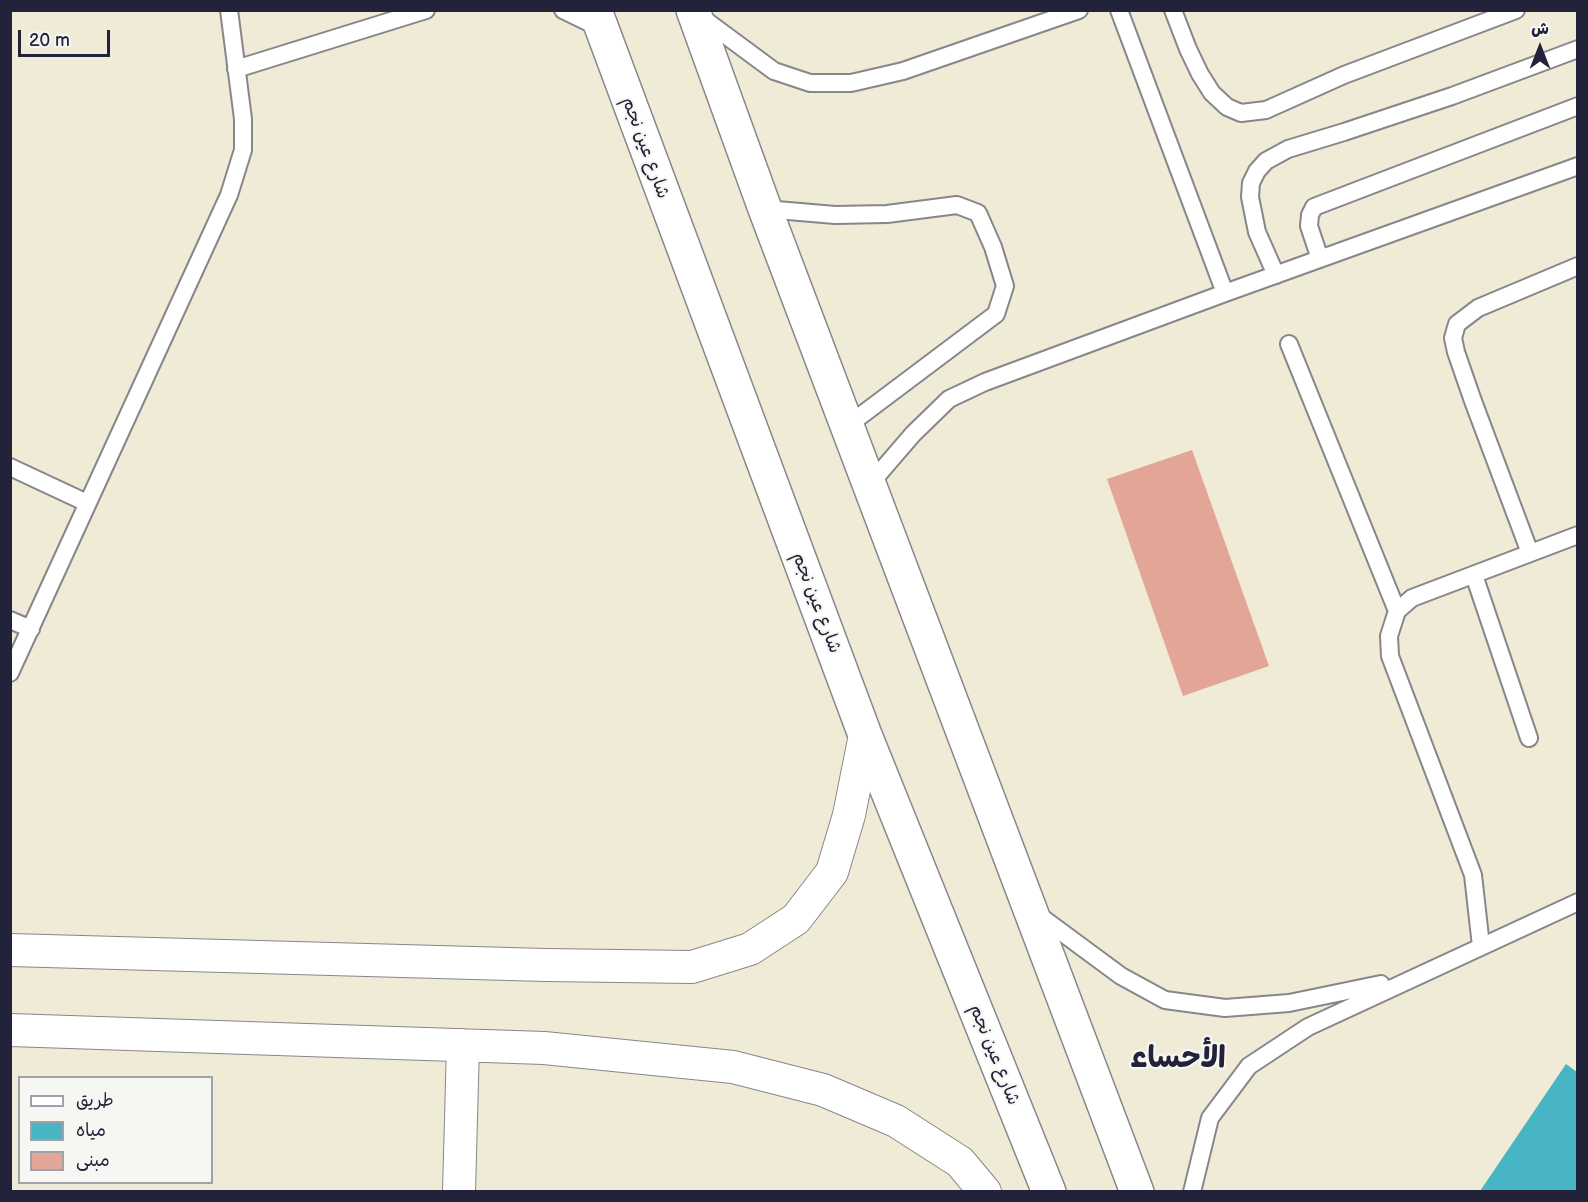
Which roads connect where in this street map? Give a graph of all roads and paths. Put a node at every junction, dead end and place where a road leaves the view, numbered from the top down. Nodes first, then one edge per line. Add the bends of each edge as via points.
1 (229, 10) edge
2 (426, 10) edge
3 (563, 10) edge
4 (1079, 10) edge
5 (1119, 10) edge
6 (1173, 10) edge
7 (1516, 10) edge
8 (693, 11) edge
9 (598, 19) edge
10 (1578, 49) edge
11 (236, 69) junction
12 (1578, 106) edge
13 (1578, 166) edge
14 (765, 209) junction
15 (1320, 259) junction
16 (1578, 266) edge
17 (1276, 275) junction
18 (1225, 293) junction
19 (1289, 344) dead end
20 (847, 426) junction
21 (10, 467) edge
22 (870, 484) junction
23 (87, 503) junction
24 (1578, 535) edge
25 (1530, 553) junction
26 (1474, 575) junction
27 (1397, 611) junction
28 (10, 620) edge
29 (31, 629) junction
30 (10, 673) edge
31 (865, 735) junction
32 (1529, 738) dead end
33 (1578, 902) edge
34 (1030, 909) junction
35 (1481, 945) junction
36 (10, 950) edge
37 (1409, 979) junction
38 (10, 1030) edge
39 (463, 1045) junction
40 (459, 1191) edge
41 (985, 1191) edge
42 (1049, 1191) edge
43 (1137, 1191) edge
44 (1192, 1191) edge

1 - 11 lane
2 - 11 lane
3 - 9 lane
4 - 8 lane via 903,71 851,84 810,84 774,71
5 - 18 lane
6 - 7 lane via 1206,84 1227,107 1241,113 1266,111 1344,75
8 - 14 main road
9 - 31 main road, شارع عين نجم
10 - 17 lane via 1452,96 1288,149 1266,161 1251,183 1250,197 1257,232
11 - 23 lane via 243,150 229,195
12 - 15 lane via 1314,207 1309,226
13 - 15 lane
14 - 20 main road
14 - 20 lane via 835,215 887,214 957,205 978,213 993,247 1005,286 996,314
15 - 17 lane
16 - 25 lane via 1478,308 1457,324 1453,338
17 - 18 lane
18 - 22 lane via 949,399
19 - 27 lane
20 - 22 main road
21 - 23 lane
22 - 34 main road
23 - 29 lane
24 - 25 lane
25 - 26 lane
26 - 27 lane via 1412,598
26 - 32 lane
27 - 35 lane via 1389,636 1390,656 1473,875
28 - 29 lane
29 - 30 lane
31 - 36 street via 849,815 832,872 796,919 750,949 692,967
31 - 42 main road, شارع عين نجم
33 - 35 lane
34 - 37 lane via 1121,976 1165,999 1225,1008 1289,1003
34 - 43 main road
35 - 37 lane
37 - 44 lane via 1308,1026 1249,1066 1210,1118
38 - 39 street
39 - 40 street
39 - 41 street via 544,1048 733,1067 823,1090 896,1121 960,1162

